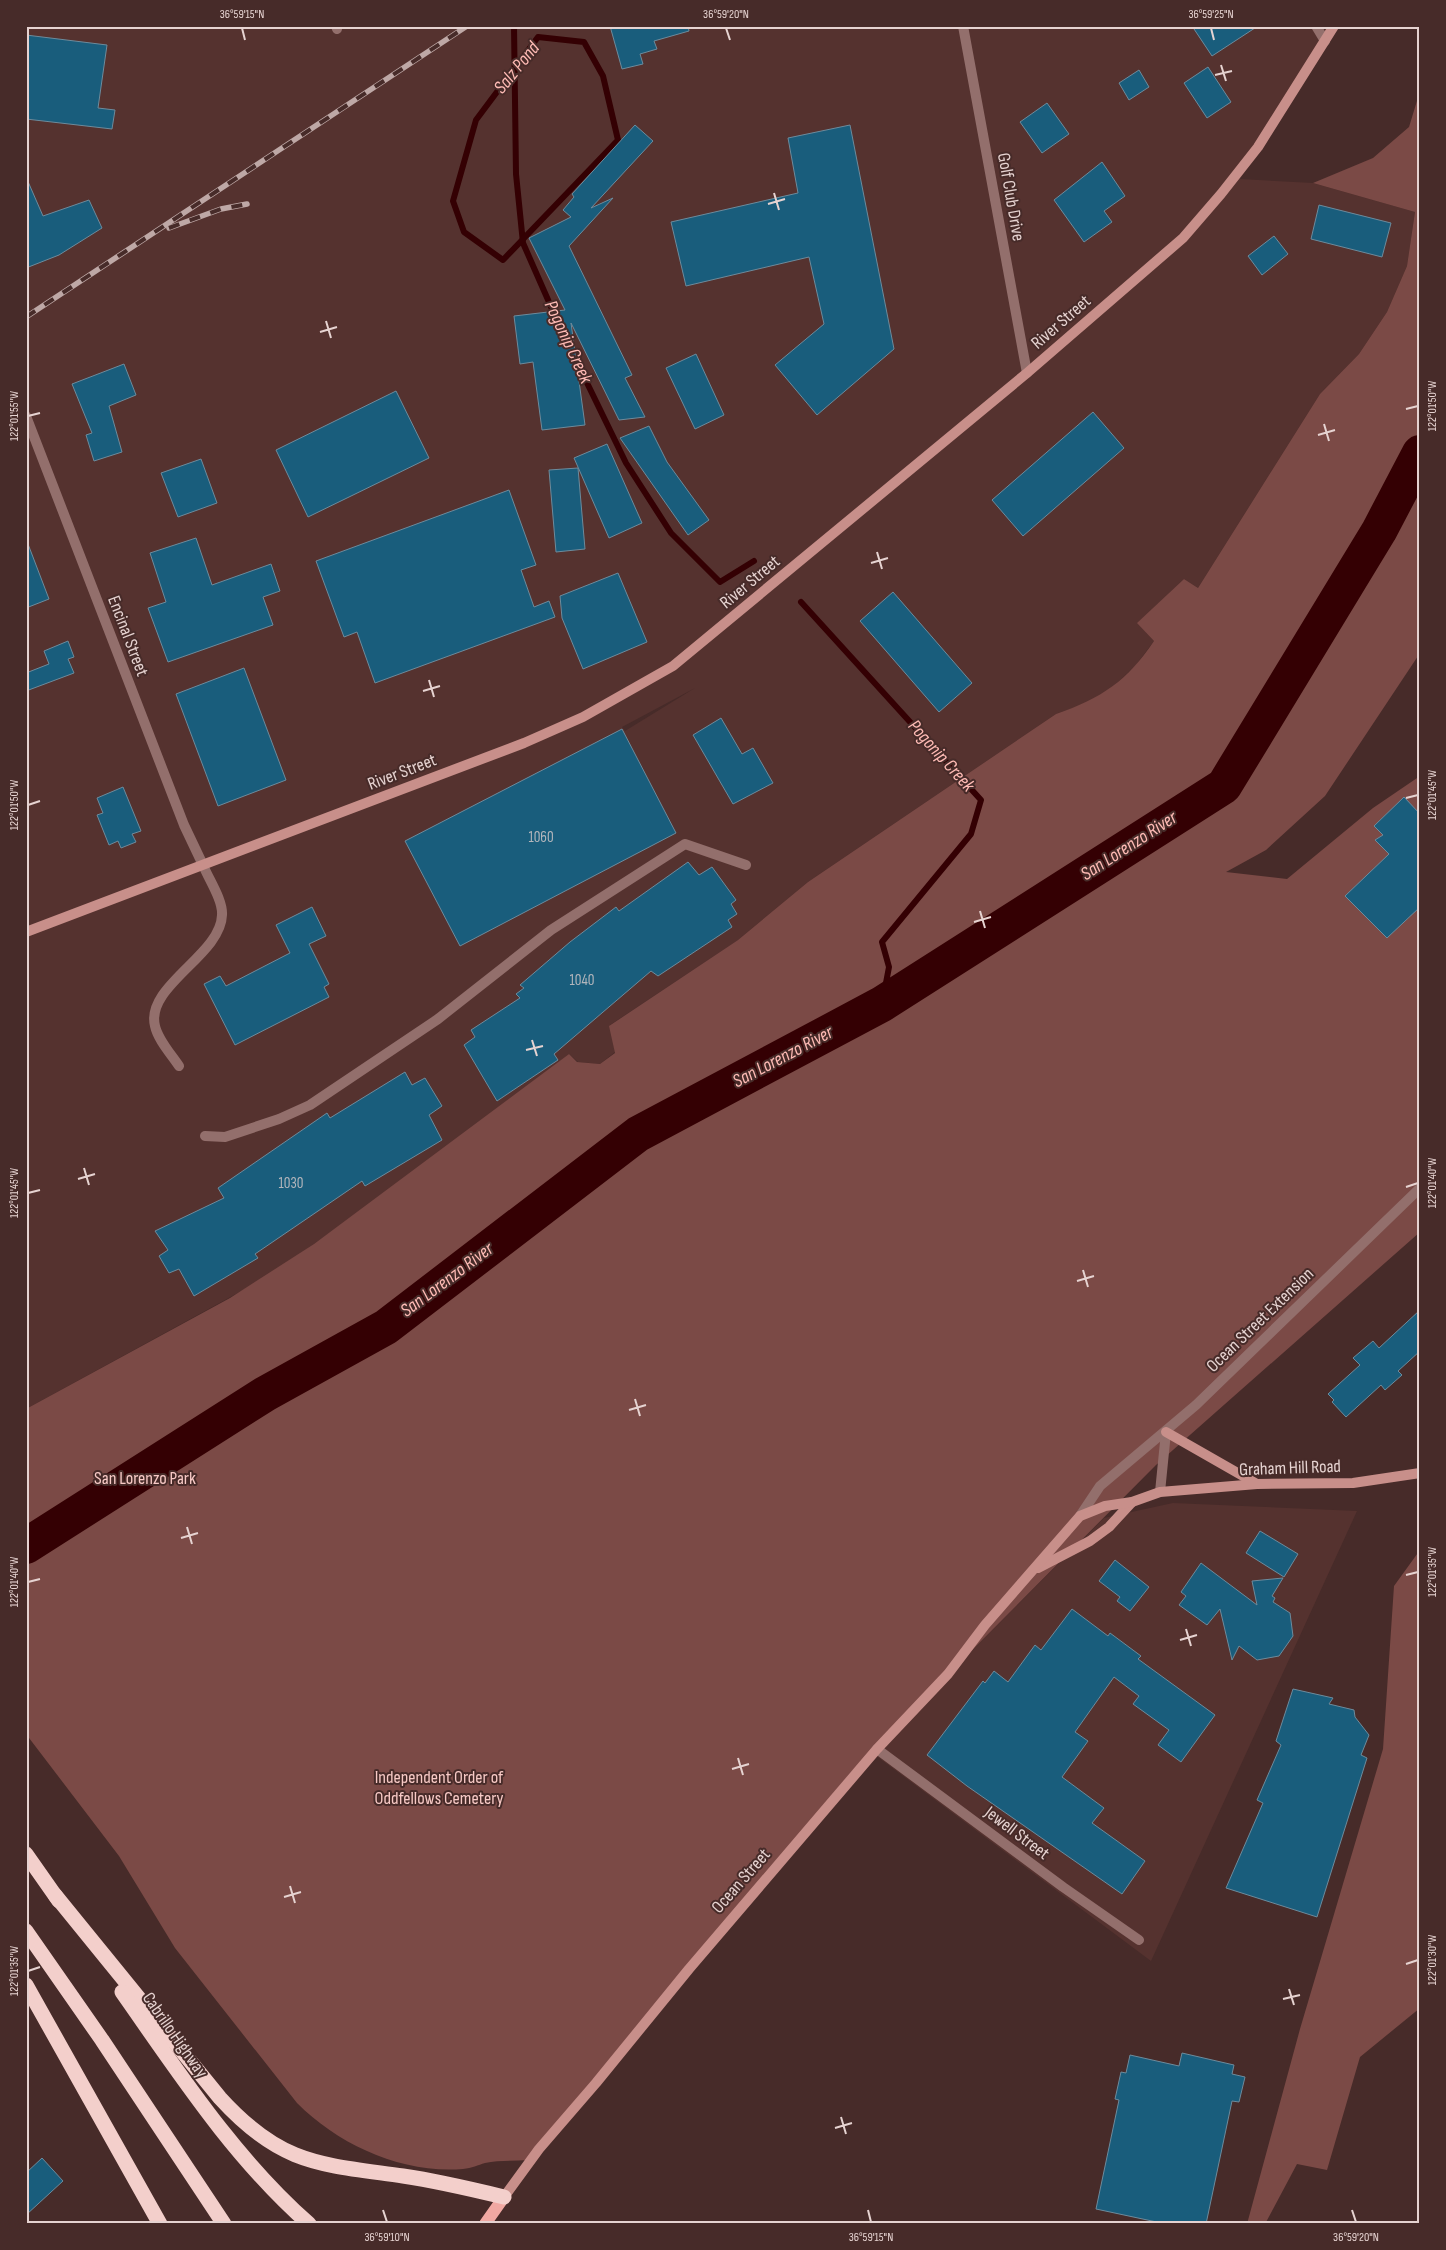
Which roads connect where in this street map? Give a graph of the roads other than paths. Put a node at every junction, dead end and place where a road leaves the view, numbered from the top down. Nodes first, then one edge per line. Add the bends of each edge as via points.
1 (963, 26) edge
2 (1316, 26) edge
3 (1334, 26) edge
4 (1325, 41) junction
5 (1027, 373) junction
6 (26, 416) edge
7 (203, 865) junction
8 (746, 865) dead end
9 (26, 932) edge
10 (179, 1066) dead end
11 (205, 1136) dead end
12 (1420, 1188) edge
13 (1166, 1432) junction
14 (1420, 1473) edge
15 (1257, 1484) junction
16 (1160, 1492) junction
17 (1132, 1502) junction
18 (1080, 1516) junction
19 (1033, 1570) junction
20 (877, 1749) junction
21 (26, 1854) edge
22 (54, 1895) junction
23 (26, 1931) edge
24 (1138, 1940) dead end
25 (26, 1985) edge
26 (504, 2197) junction
27 (160, 2224) edge
28 (224, 2224) edge
29 (309, 2224) edge
30 (485, 2224) edge

1 - 5 street, Golf Club Drive
2 - 4 street
3 - 4 main road, River Street
4 - 5 main road, River Street via 1258,147 1183,238
5 - 7 main road, River Street via 673,666 583,717 524,743
6 - 7 street, Encinal Street via 184,825
7 - 9 main road, River Street
7 - 10 street, Encinal Street via 222,908 220,926 158,1000 154,1011 155,1029
8 - 11 street via 685,844 551,930 438,1019 310,1105 225,1137
12 - 13 street, Ocean Street Extension
13 - 15 main road
13 - 16 street
13 - 18 street, Ocean Street via 1100,1486
14 - 15 main road, Graham Hill Road via 1353,1483
15 - 16 main road, Graham Hill Road
16 - 17 main road, Ocean Street
17 - 18 main road, Ocean Street via 1105,1506
17 - 19 main road, Ocean Street via 1109,1528
18 - 19 main road, Ocean Street
19 - 20 main road, Ocean Street via 948,1674
20 - 24 street, Jewell Street
20 - 26 main road, Ocean Street via 689,1968 539,2149
21 - 22 highway, Cabrillo Highway
22 - 26 highway via 220,2098 264,2139 320,2164 438,2182
22 - 29 highway, Cabrillo Highway via 205,2109 260,2176
23 - 28 highway
25 - 27 highway
26 - 30 main road, Ocean Street

